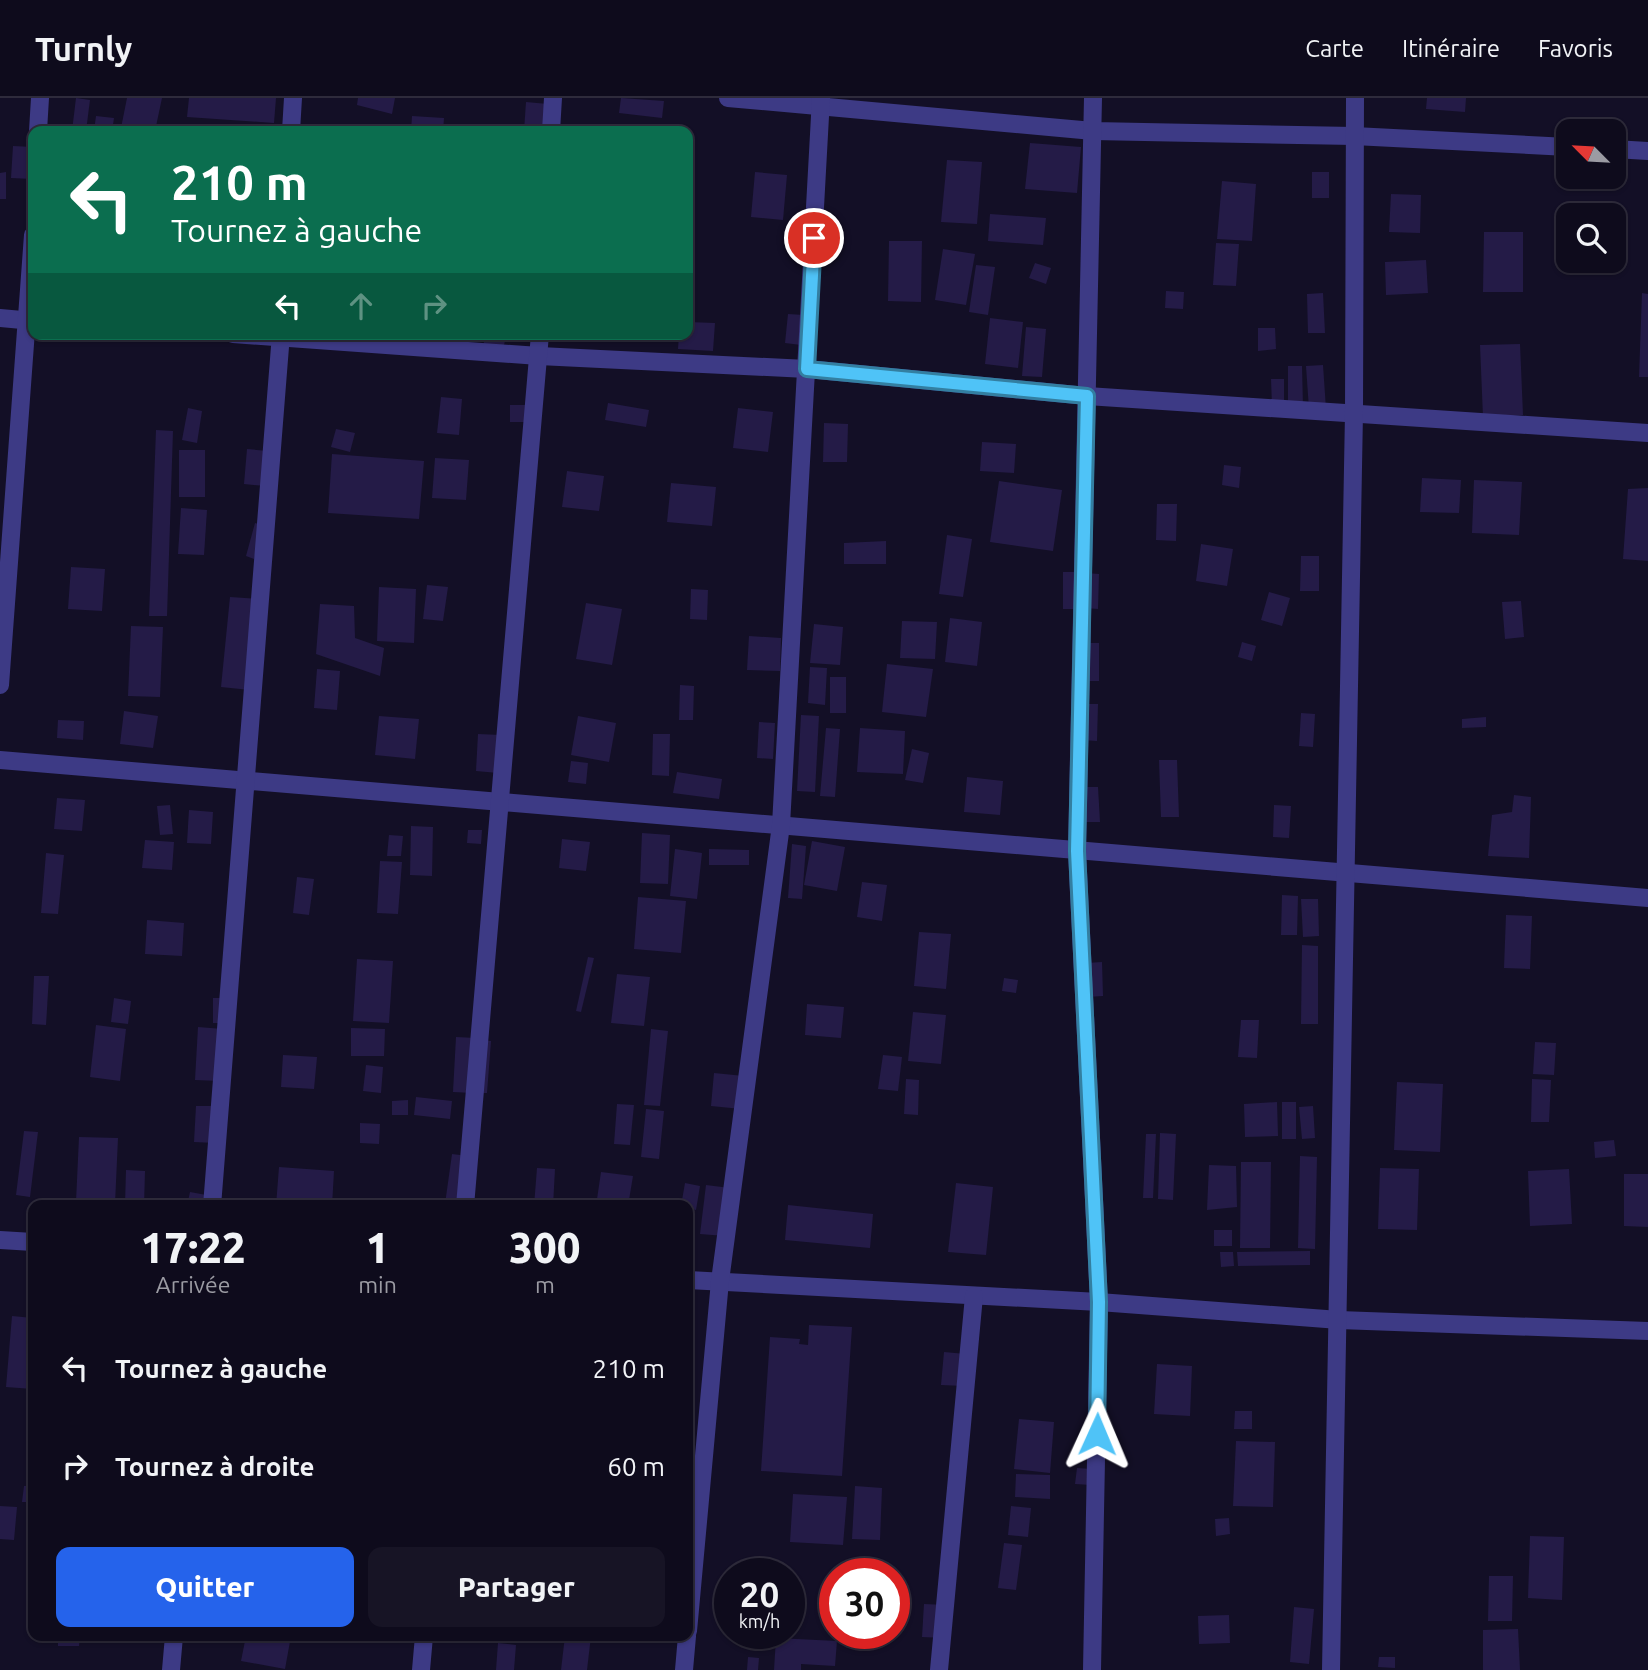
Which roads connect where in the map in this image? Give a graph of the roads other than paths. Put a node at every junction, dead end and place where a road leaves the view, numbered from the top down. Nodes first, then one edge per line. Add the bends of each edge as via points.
1 (40, 98) edge
2 (292, 98) edge
3 (553, 98) edge
4 (728, 98) edge
5 (1093, 98) edge
6 (1355, 98) edge
7 (821, 102) edge
8 (38, 126) edge
9 (291, 126) edge
10 (551, 126) edge
11 (1093, 131) junction
12 (1354, 136) junction
13 (1556, 146) edge
14 (1626, 150) edge
15 (1648, 151) edge
16 (0, 318) edge
17 (28, 321) edge
18 (29, 340) edge
19 (281, 340) edge
20 (332, 340) edge
21 (539, 340) edge
22 (538, 356) junction
23 (807, 369) junction
24 (1087, 396) junction
25 (1353, 413) junction
26 (1648, 433) edge
27 (0, 685) edge
28 (0, 760) edge
29 (245, 780) junction
30 (499, 801) junction
31 (781, 825) junction
32 (1077, 851) junction
33 (1345, 872) junction
34 (1648, 898) edge
35 (212, 1200) edge
36 (466, 1200) edge
37 (0, 1240) edge
38 (28, 1242) edge
39 (693, 1280) edge
40 (720, 1281) junction
41 (974, 1296) junction
42 (1099, 1302) junction
43 (1339, 1320) junction
44 (1648, 1331) edge
45 (693, 1576) edge
46 (174, 1641) edge
47 (424, 1641) edge
48 (687, 1641) edge
49 (171, 1670) edge
50 (421, 1670) edge
51 (684, 1670) edge
52 (939, 1670) edge
53 (1092, 1670) edge
54 (1331, 1670) edge

1 - 8 street
2 - 9 street
3 - 10 street
4 - 7 street
5 - 11 street
6 - 12 street
7 - 11 street
7 - 23 street
11 - 12 street
11 - 24 street
12 - 13 street
12 - 25 street
14 - 15 street
16 - 17 street
18 - 27 street
19 - 29 street
20 - 22 street
21 - 22 street
22 - 23 street
22 - 30 street
23 - 24 street
23 - 31 street
24 - 25 street
24 - 32 street
25 - 26 street
25 - 33 street
28 - 29 street
29 - 30 street
29 - 35 street
30 - 31 street
30 - 36 street
31 - 32 street
31 - 40 street
32 - 33 street
32 - 42 street
33 - 34 street
33 - 43 street
37 - 38 street
39 - 40 street
40 - 41 street
40 - 45 street
41 - 42 street
41 - 52 street
42 - 43 street
42 - 53 street
43 - 44 street
43 - 54 street
46 - 49 street
47 - 50 street
48 - 51 street

